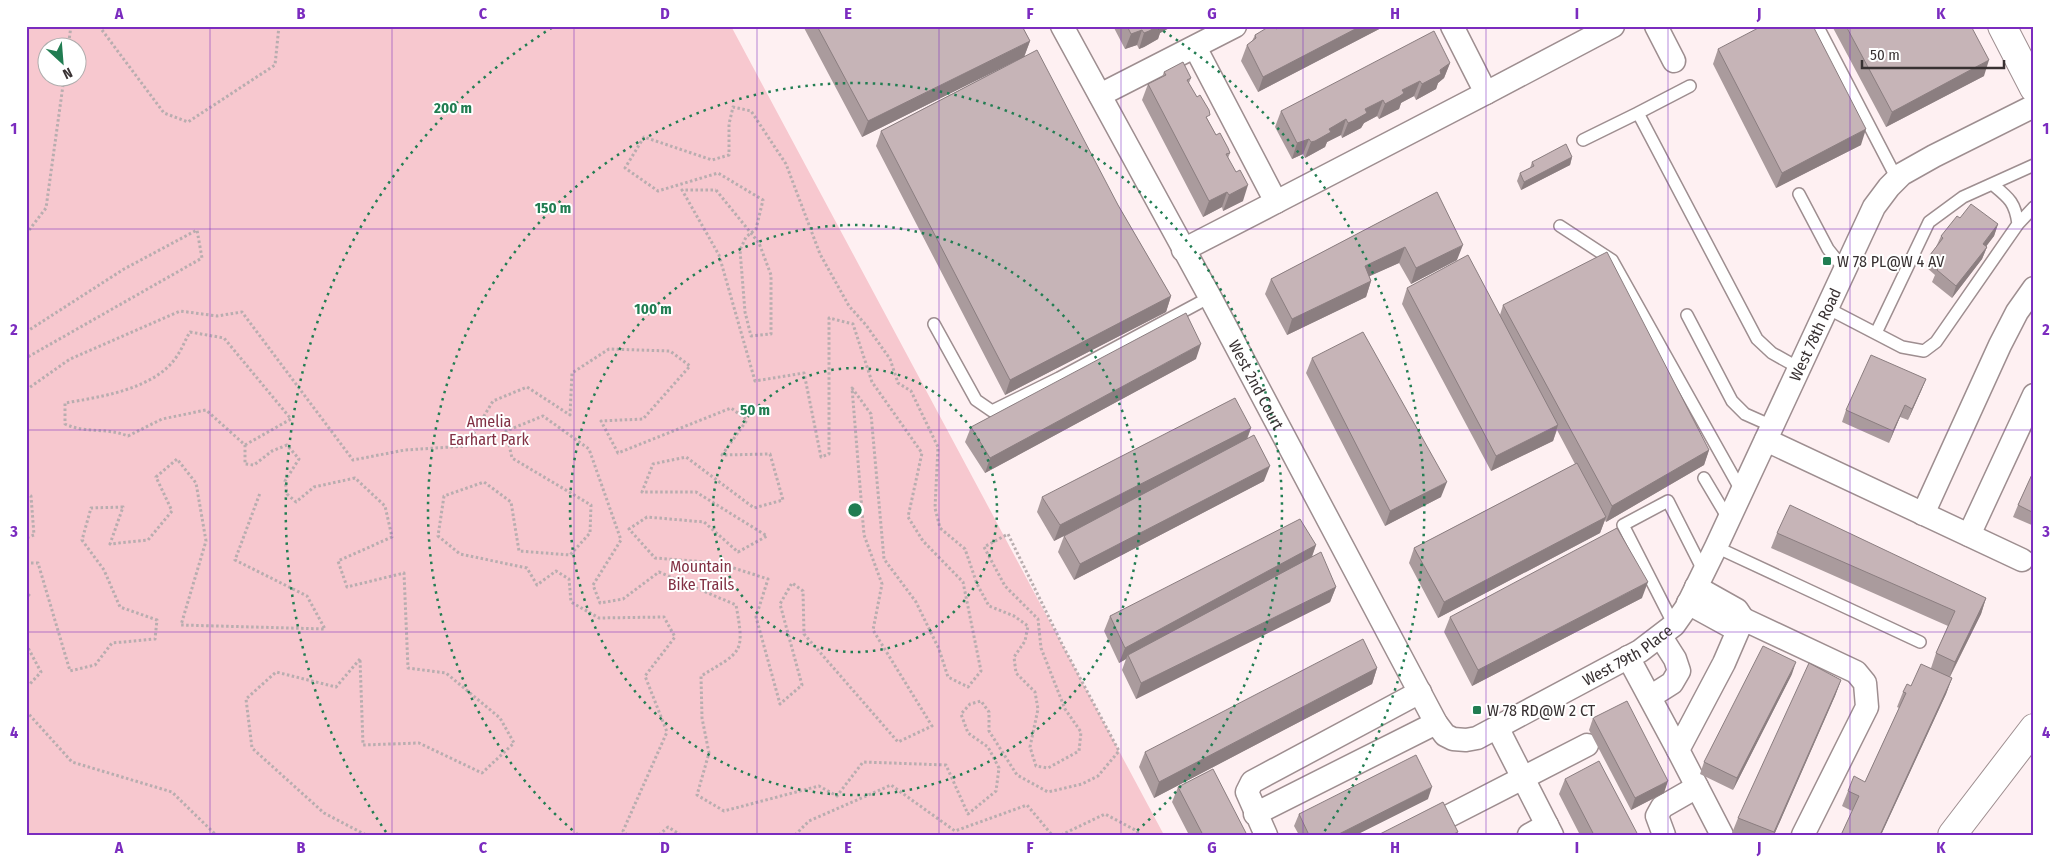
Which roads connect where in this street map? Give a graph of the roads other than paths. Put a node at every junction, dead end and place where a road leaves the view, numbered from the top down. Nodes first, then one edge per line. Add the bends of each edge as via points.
1 (1062, 26) edge
2 (1235, 26) edge
3 (1452, 26) edge
4 (1613, 26) edge
5 (1656, 26) edge
6 (2002, 26) edge
7 (1818, 27) edge
8 (1195, 47) junction
9 (1674, 61) dead end
10 (1690, 86) dead end
11 (2034, 88) edge
12 (1486, 93) junction
13 (1100, 95) junction
14 (2034, 106) edge
15 (1638, 113) junction
16 (1583, 140) dead end
17 (2034, 165) edge
18 (1897, 179) junction
19 (1992, 184) junction
20 (1799, 194) dead end
21 (1276, 202) junction
22 (2034, 207) edge
23 (2018, 224) junction
24 (1560, 226) dead end
25 (1183, 250) junction
26 (1844, 269) junction
27 (2034, 288) edge
28 (1210, 297) junction
29 (1827, 308) junction
30 (1687, 315) dead end
31 (934, 324) dead end
32 (1876, 333) junction
33 (1799, 368) junction
34 (2034, 395) edge
35 (1769, 433) junction
36 (1704, 478) dead end
37 (1742, 492) junction
38 (1923, 514) junction
39 (1729, 520) junction
40 (1969, 536) junction
41 (1716, 547) junction
42 (2022, 560) dead end
43 (1685, 605) junction
44 (1743, 619) junction
45 (1920, 642) dead end
46 (1628, 657) junction
47 (1420, 692) junction
48 (1650, 697) junction
49 (1375, 714) junction
50 (1436, 723) junction
51 (2034, 728) edge
52 (1498, 729) junction
53 (1453, 739) joint
54 (1392, 745) junction
55 (1586, 745) dead end
56 (1678, 750) junction
57 (1522, 778) junction
58 (1697, 788) junction
59 (1255, 814) junction
60 (1444, 818) edge
61 (1542, 832) edge
62 (1266, 835) edge
63 (1664, 835) edge
64 (1722, 835) edge
65 (1803, 835) edge
66 (1952, 835) edge

1 - 13 street, West 2nd Court
2 - 8 street
3 - 12 street
4 - 12 street
5 - 9 street
6 - 11 main road
7 - 18 lane
8 - 13 street
8 - 21 street
10 - 15 lane
12 - 21 street
13 - 25 street, West 2nd Court
14 - 18 street, West 78th Road via 1919,164
15 - 16 lane
15 - 33 lane via 1758,339 1772,353
17 - 19 lane
18 - 26 street, West 78th Road via 1874,207
19 - 23 lane via 2009,197 2016,208
19 - 32 lane via 1963,197 1929,222
20 - 26 lane via 1828,249
21 - 25 street
22 - 23 lane
23 - 32 lane via 1936,342 1924,351 1902,346
24 - 37 lane via 1612,260
25 - 28 street, West 2nd Court
26 - 29 street, West 78th Road
27 - 38 street via 2000,345
28 - 31 lane via 992,411 976,400
28 - 47 street, West 2nd Court
29 - 32 lane
29 - 33 street, West 78th Road
30 - 35 lane via 1732,401
33 - 35 street, West 78th Road
34 - 40 street
35 - 37 street, West 78th Road
35 - 38 street
36 - 39 lane
37 - 39 street, West 78th Road
38 - 40 street
39 - 41 street, West 78th Road
40 - 42 street
41 - 43 street, West 78th Road
41 - 45 lane
43 - 43 lane via 1622,525 1668,501
43 - 44 street via 1737,610
43 - 46 street, West 79th Place
43 - 48 street via 1675,659 1679,671 1672,683
44 - 56 street via 1724,663
44 - 65 street via 1856,672 1865,683 1867,707
46 - 48 street
46 - 52 street, West 79th Place
47 - 49 street
47 - 50 street, West 2nd Court
48 - 56 street
49 - 54 street
49 - 59 street via 1252,782 1247,792
50 - 53 street, West 2nd Court
50 - 54 street
51 - 66 main road
52 - 53 street, West 79th Place via 1477,738
52 - 57 street
54 - 59 street
55 - 57 street
56 - 58 street
57 - 60 street
57 - 61 street
58 - 63 street via 1662,806 1657,816
58 - 64 street
59 - 62 street

